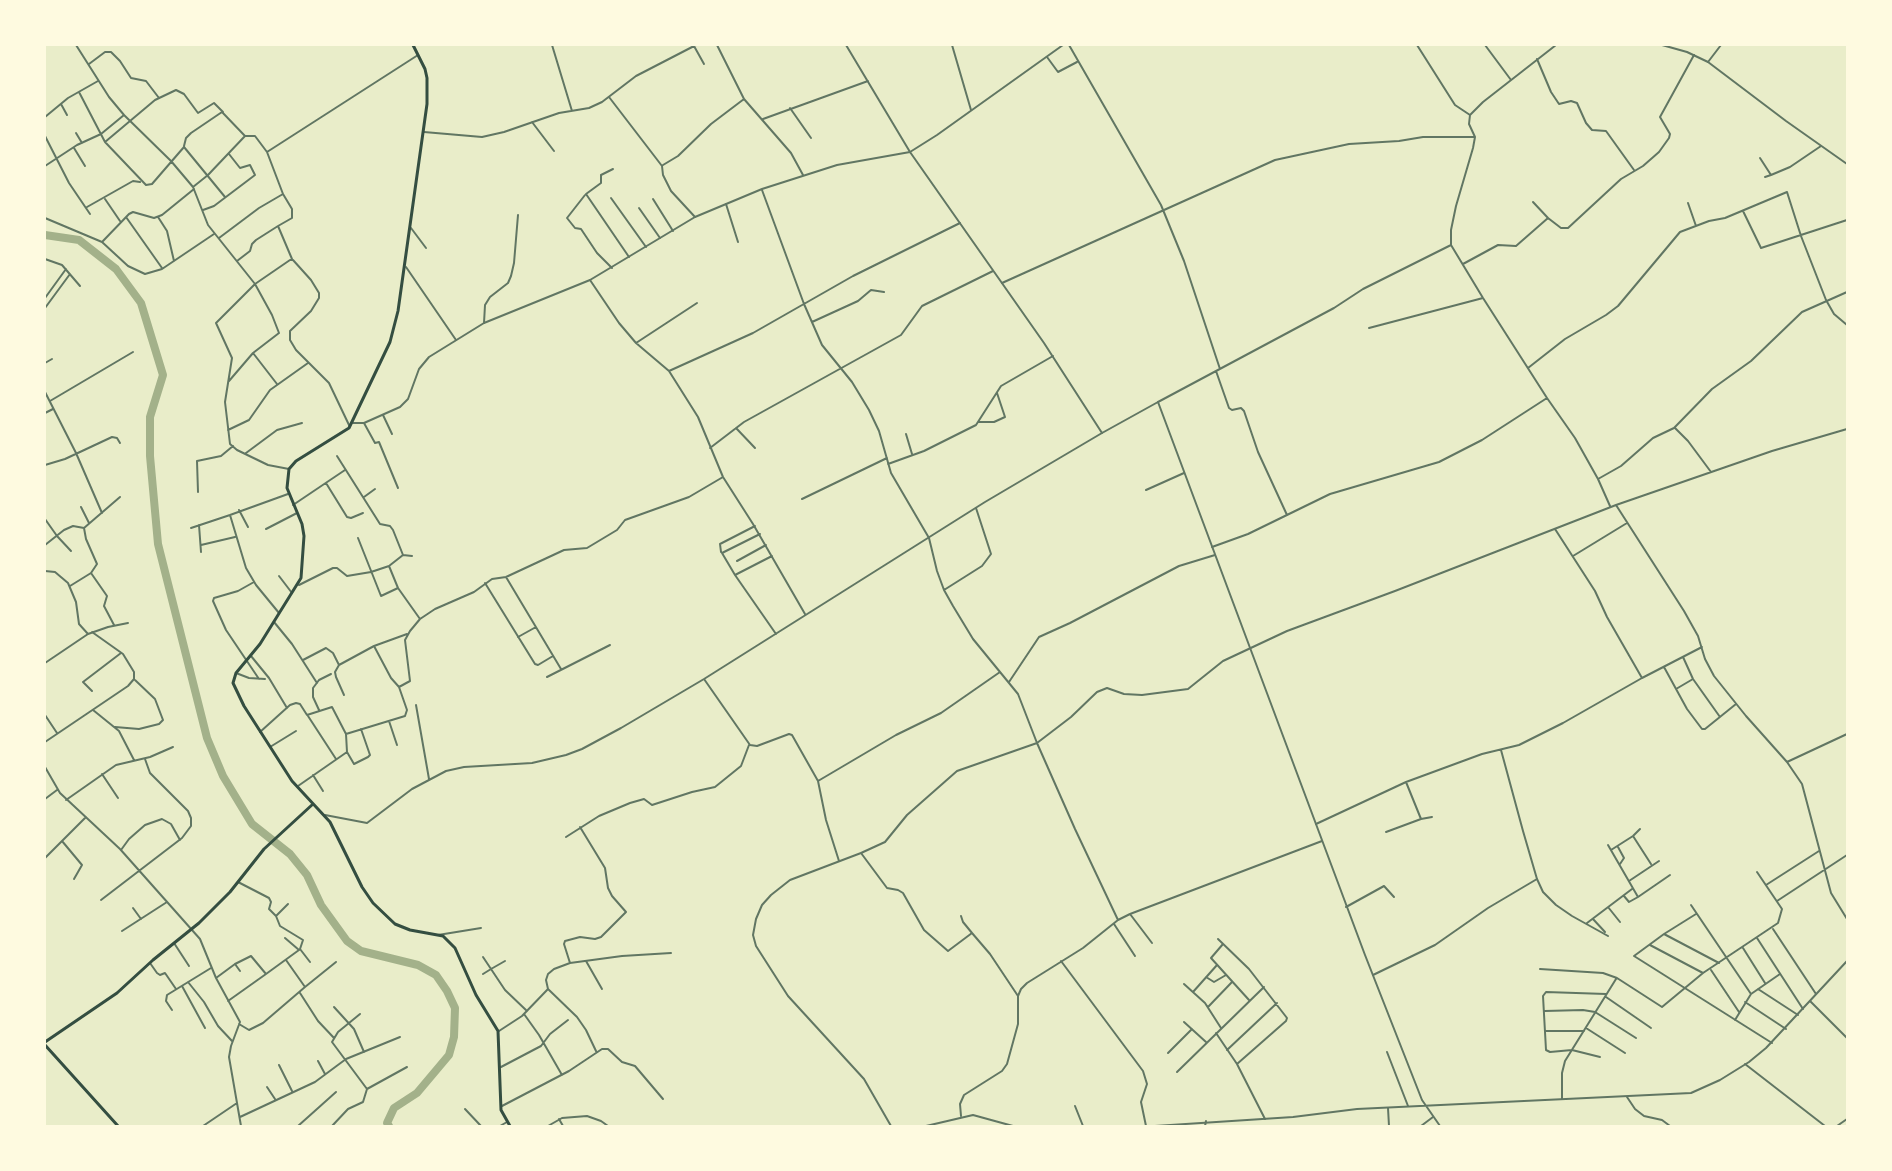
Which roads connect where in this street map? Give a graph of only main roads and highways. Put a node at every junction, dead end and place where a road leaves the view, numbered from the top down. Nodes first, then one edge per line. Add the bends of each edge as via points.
1 (413, 45) edge
2 (313, 804) junction
3 (45, 1043) edge
4 (118, 1126) edge
5 (510, 1126) edge

1 - 2 main road via 427,78 427,104 398,311 390,342 352,425 289,469 288,494 304,536 303,570 299,585 233,681 260,732
2 - 3 main road via 264,849 192,930 117,993
2 - 5 main road via 324,815 362,887 380,910 399,926 438,935 455,948 498,1031 500,1107
3 - 4 main road

